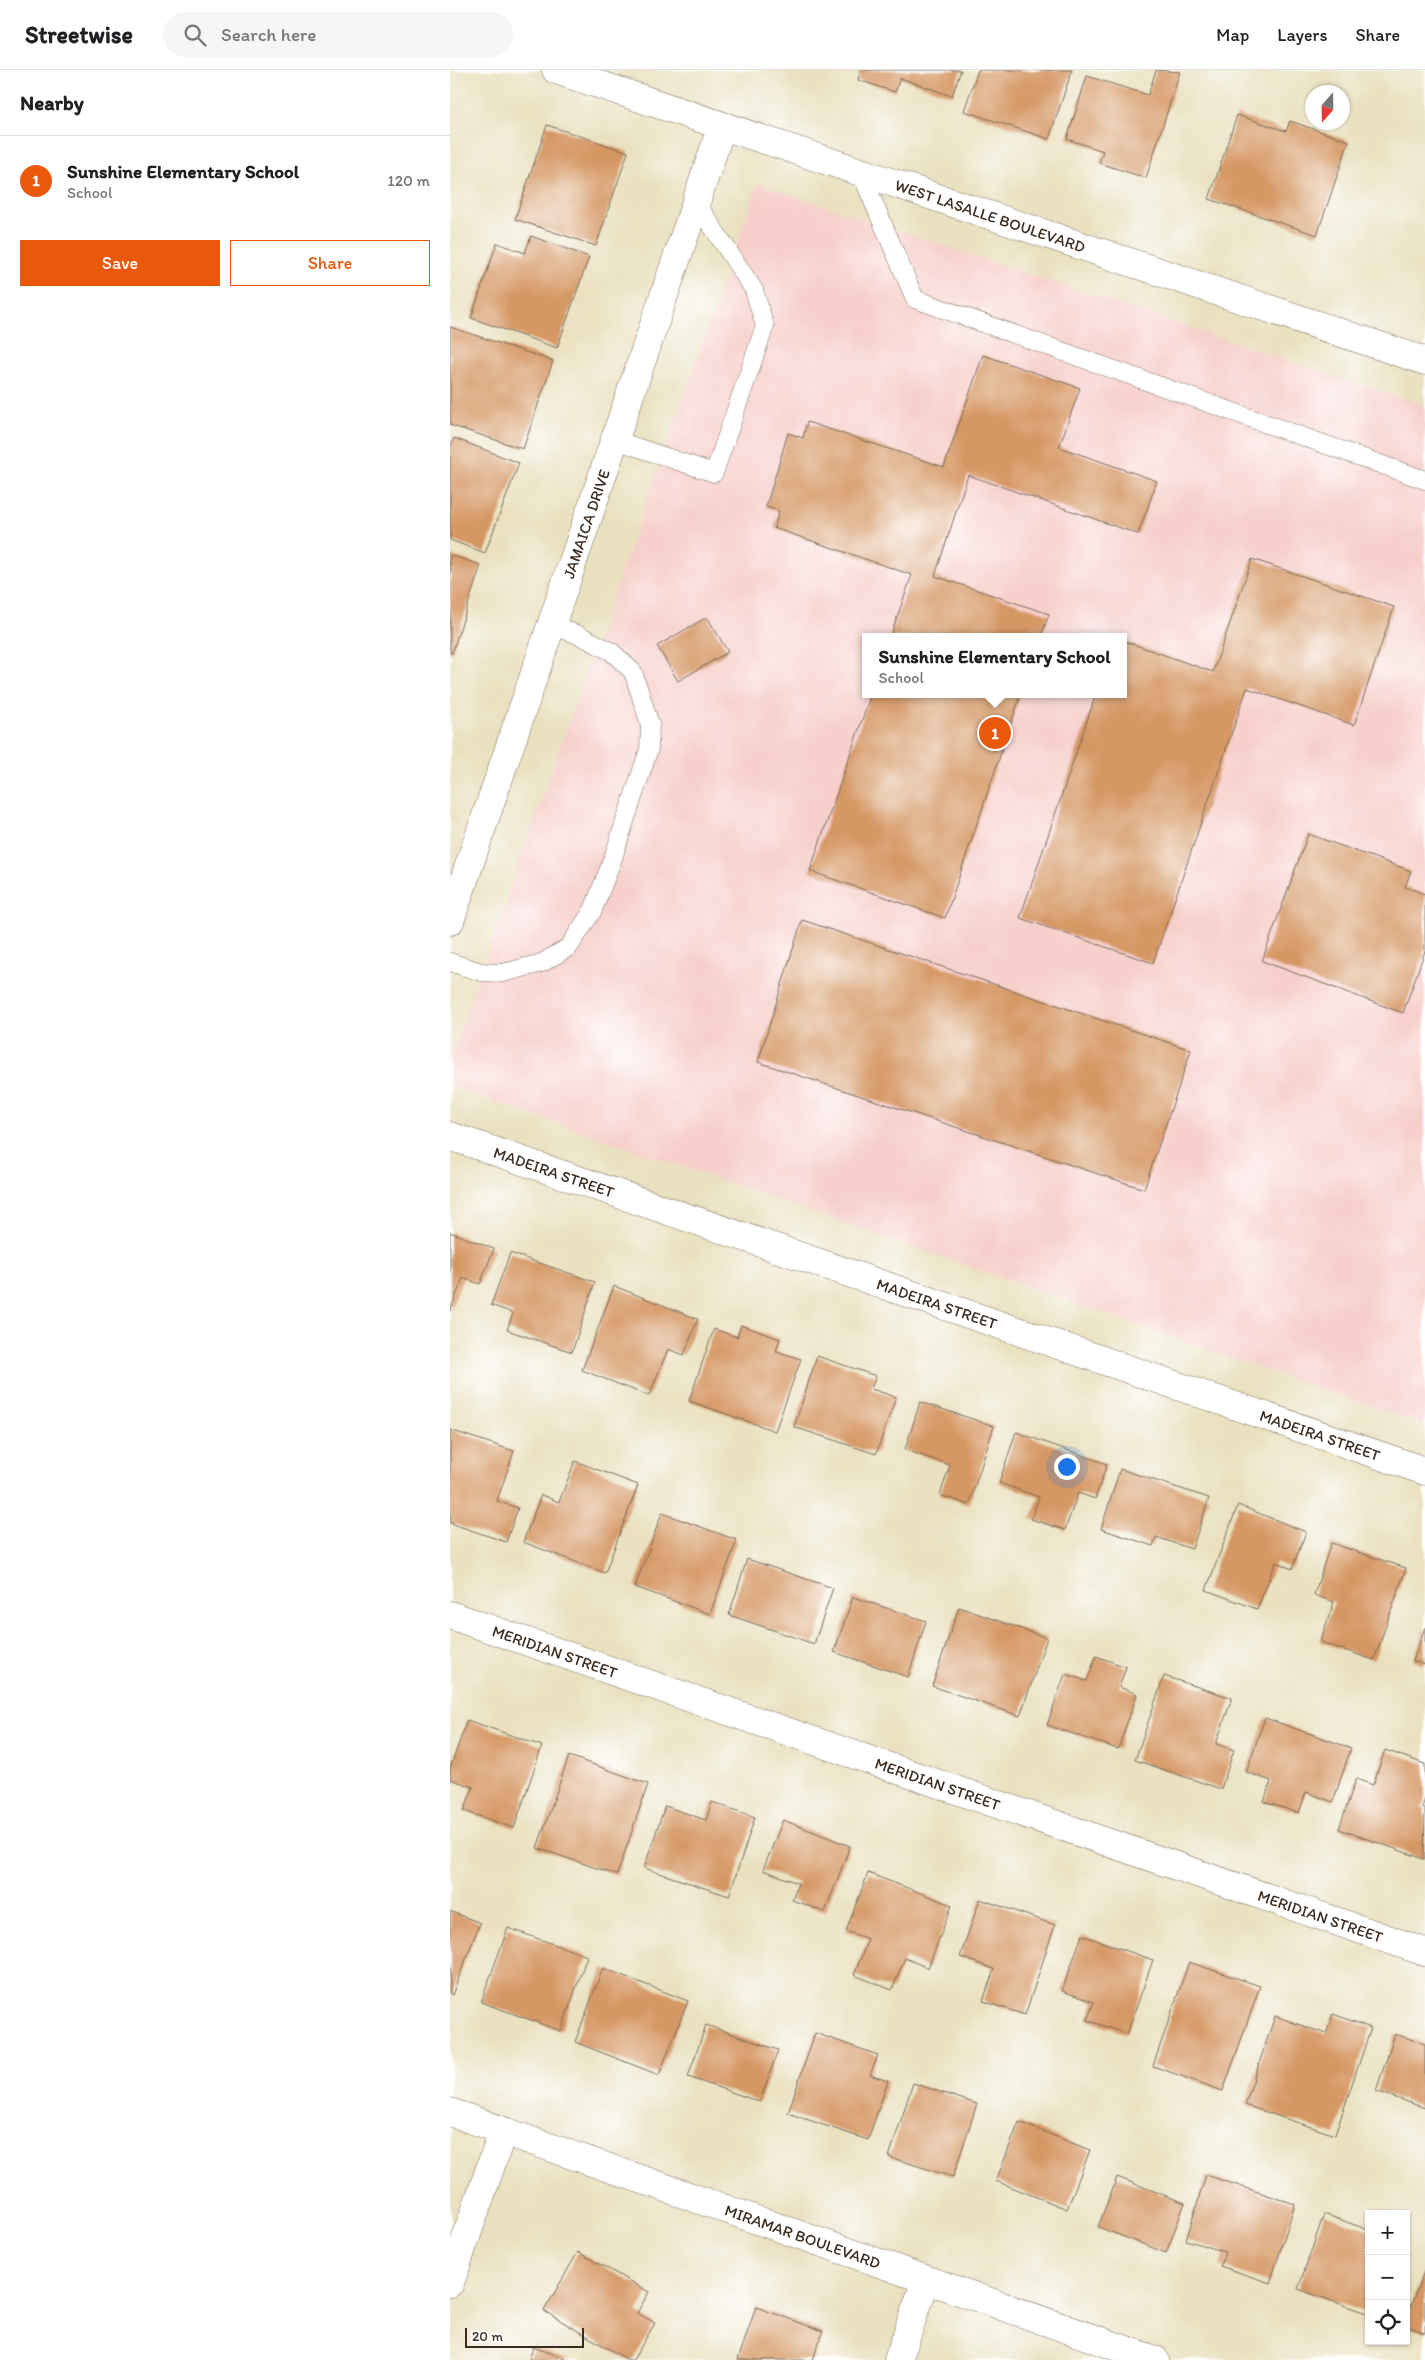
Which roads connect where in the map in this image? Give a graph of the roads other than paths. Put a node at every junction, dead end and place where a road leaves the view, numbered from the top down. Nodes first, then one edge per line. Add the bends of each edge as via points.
1 (556, 70) edge
2 (722, 126) junction
3 (861, 173) junction
4 (696, 202) junction
5 (1425, 361) edge
6 (615, 440) junction
7 (1425, 480) edge
8 (552, 625) junction
9 (450, 921) edge
10 (450, 962) edge
11 (450, 1136) edge
12 (1425, 1471) edge
13 (450, 1615) edge
14 (1425, 1952) edge
15 (450, 2112) edge
16 (502, 2131) junction
17 (926, 2280) junction
18 (450, 2283) edge
19 (898, 2360) edge
20 (1155, 2360) edge

1 - 2 street, WEST LASALLE BOULEVARD
2 - 3 street, WEST LASALLE BOULEVARD
2 - 4 street, JAMAICA DRIVE
3 - 5 street, WEST LASALLE BOULEVARD
3 - 7 lane via 915,298
4 - 6 street, JAMAICA DRIVE
4 - 6 lane via 754,290 765,326 762,335 714,473
6 - 8 street, JAMAICA DRIVE
8 - 9 street, JAMAICA DRIVE
8 - 10 lane via 612,652 632,672 650,724 649,749 593,910 569,947 542,963 503,972 481,972
11 - 12 street, MADEIRA STREET
13 - 14 street, MERIDIAN STREET
15 - 16 street, MIRAMAR BOULEVARD
16 - 17 street, MIRAMAR BOULEVARD
16 - 18 street
17 - 19 street
17 - 20 street, MIRAMAR BOULEVARD

